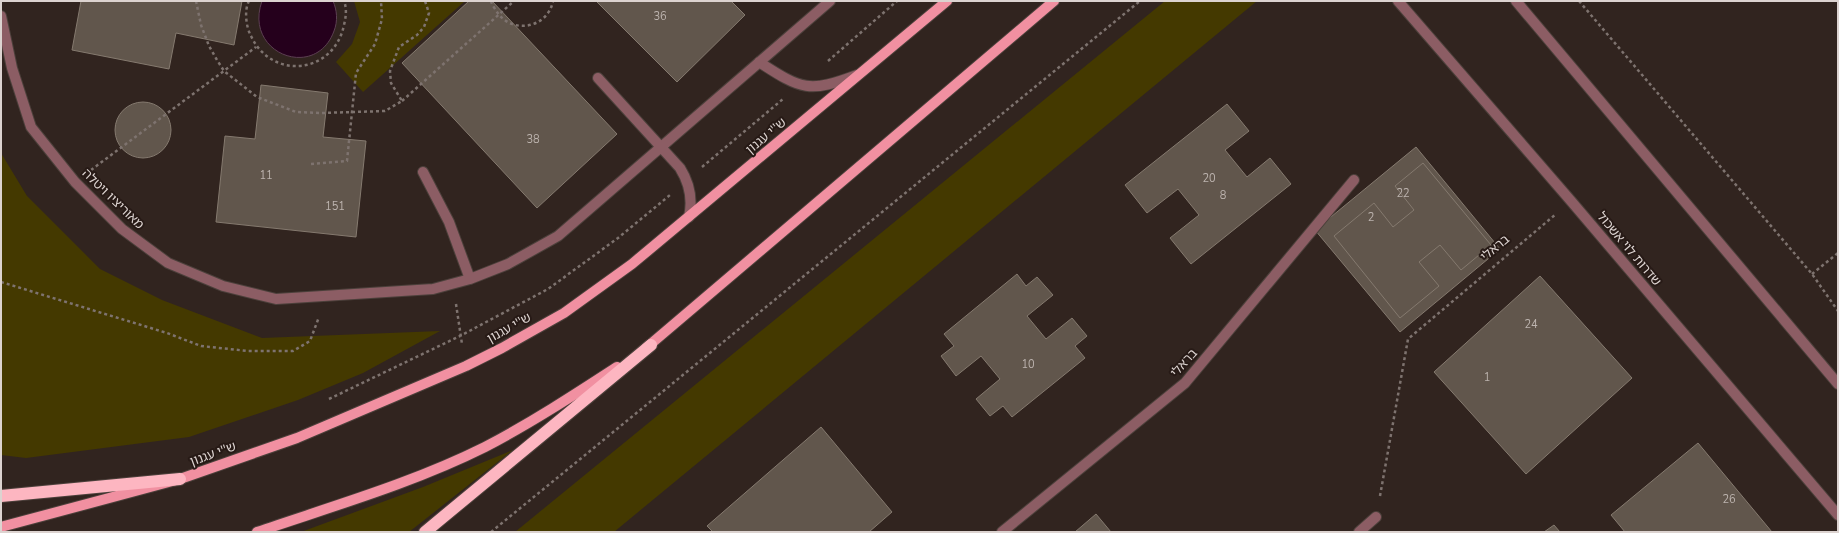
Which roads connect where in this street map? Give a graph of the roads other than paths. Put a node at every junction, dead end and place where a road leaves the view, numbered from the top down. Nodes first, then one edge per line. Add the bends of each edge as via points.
1 (830, 1) edge
2 (947, 1) edge
3 (1054, 1) edge
4 (1398, 1) edge
5 (1516, 1) edge
6 (1, 16) edge
7 (759, 62) junction
8 (859, 74) junction
9 (598, 78) dead end
10 (660, 148) junction
11 (423, 172) dead end
12 (1354, 180) dead end
13 (689, 217) junction
14 (470, 279) junction
15 (651, 345) junction
16 (1838, 384) edge
17 (180, 480) junction
18 (1, 496) edge
19 (1838, 515) edge
20 (1376, 517) road end
21 (1, 527) edge
22 (257, 532) edge
23 (425, 532) edge
24 (1002, 532) edge
25 (1359, 532) edge

1 - 7 street, מאוריציו ויטלה
2 - 8 main road, ש''י עגנון
3 - 15 main road
4 - 19 street, שדרות לוי אשכול
5 - 16 street
6 - 14 street, מאוריציו ויטלה via 12,68 31,127 75,182 122,229 168,263 223,286 276,299 433,289
7 - 8 street via 784,79 800,86 831,85
7 - 10 street, מאוריציו ויטלה
8 - 13 main road, ש''י עגנון
9 - 10 street
10 - 13 street via 680,168 687,180 692,204
10 - 14 street, מאוריציו ויטלה via 558,236 508,264
11 - 14 street via 449,222
12 - 24 street, בראלי via 1185,382
13 - 17 main road, ש''י עגנון via 632,264 564,313 466,366 297,438
15 - 22 main road via 546,413 484,447 416,477
15 - 23 highway
17 - 18 highway
17 - 21 main road, ש''י עגנון
20 - 25 street

